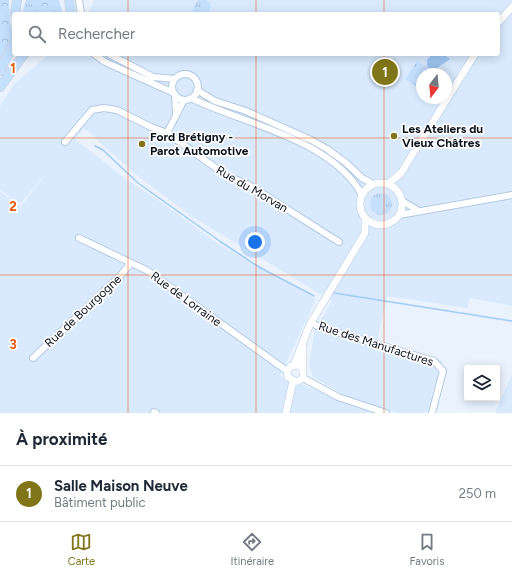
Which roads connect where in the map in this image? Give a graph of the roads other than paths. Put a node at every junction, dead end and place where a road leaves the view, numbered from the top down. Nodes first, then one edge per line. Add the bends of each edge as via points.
1 (17, 0) edge
2 (69, 0) edge
3 (79, 0) edge
4 (512, 7) edge
5 (15, 12) edge
6 (71, 12) edge
7 (81, 12) edge
8 (500, 21) edge
9 (12, 47) edge
10 (23, 56) edge
11 (97, 56) edge
12 (113, 56) edge
13 (474, 56) edge
14 (0, 71) edge
15 (175, 79) junction
16 (0, 88) edge
17 (197, 90) junction
18 (174, 94) junction
19 (191, 98) junction
20 (184, 100) junction
21 (176, 114) junction
22 (167, 133) junction
23 (64, 142) dead end
24 (401, 173) junction
25 (373, 184) junction
26 (388, 184) junction
27 (397, 189) junction
28 (362, 195) junction
29 (512, 195) edge
30 (402, 201) junction
31 (419, 211) junction
32 (399, 215) junction
33 (365, 218) junction
34 (378, 225) junction
35 (365, 232) junction
36 (79, 238) dead end
37 (339, 242) dead end
38 (131, 263) junction
39 (311, 322) junction
40 (303, 341) junction
41 (33, 358) dead end
42 (294, 365) junction
43 (303, 369) junction
44 (287, 371) junction
45 (302, 378) junction
46 (293, 381) junction
47 (286, 413) edge
48 (386, 413) edge
49 (432, 413) edge

1 - 5 main road
2 - 6 main road
3 - 7 street
4 - 8 street
9 - 14 main road
10 - 16 main road
11 - 18 street
12 - 15 street via 153,77
13 - 24 street
15 - 17 street via 182,75 190,75 196,80
15 - 18 street via 172,86
17 - 19 street
17 - 25 street via 215,101 246,111 311,140
18 - 20 street
18 - 21 street
19 - 20 street
19 - 28 street via 308,147 341,169 355,183
20 - 21 street
21 - 22 street
22 - 23 street, Rue du Morvan via 117,110 104,108 92,110
22 - 37 street, Rue du Morvan via 227,176 249,185
24 - 26 street
24 - 27 street
25 - 26 street
25 - 28 street
26 - 27 street
27 - 30 street
28 - 33 street via 361,211
29 - 31 street
30 - 31 street
30 - 32 street
31 - 32 street
32 - 34 street via 390,223
33 - 34 street
33 - 35 street
34 - 35 street
35 - 39 street
36 - 38 street, Rue de Lorraine
38 - 41 street, Rue de Bourgogne
38 - 44 street, Rue de Lorraine via 148,271
39 - 40 street
39 - 49 street, Rue des Manufactures via 319,327 434,361 443,371
40 - 42 street
40 - 43 street
42 - 43 street
42 - 44 street
43 - 45 street
44 - 46 street via 288,378
45 - 46 street
45 - 48 street via 338,397
46 - 47 street

